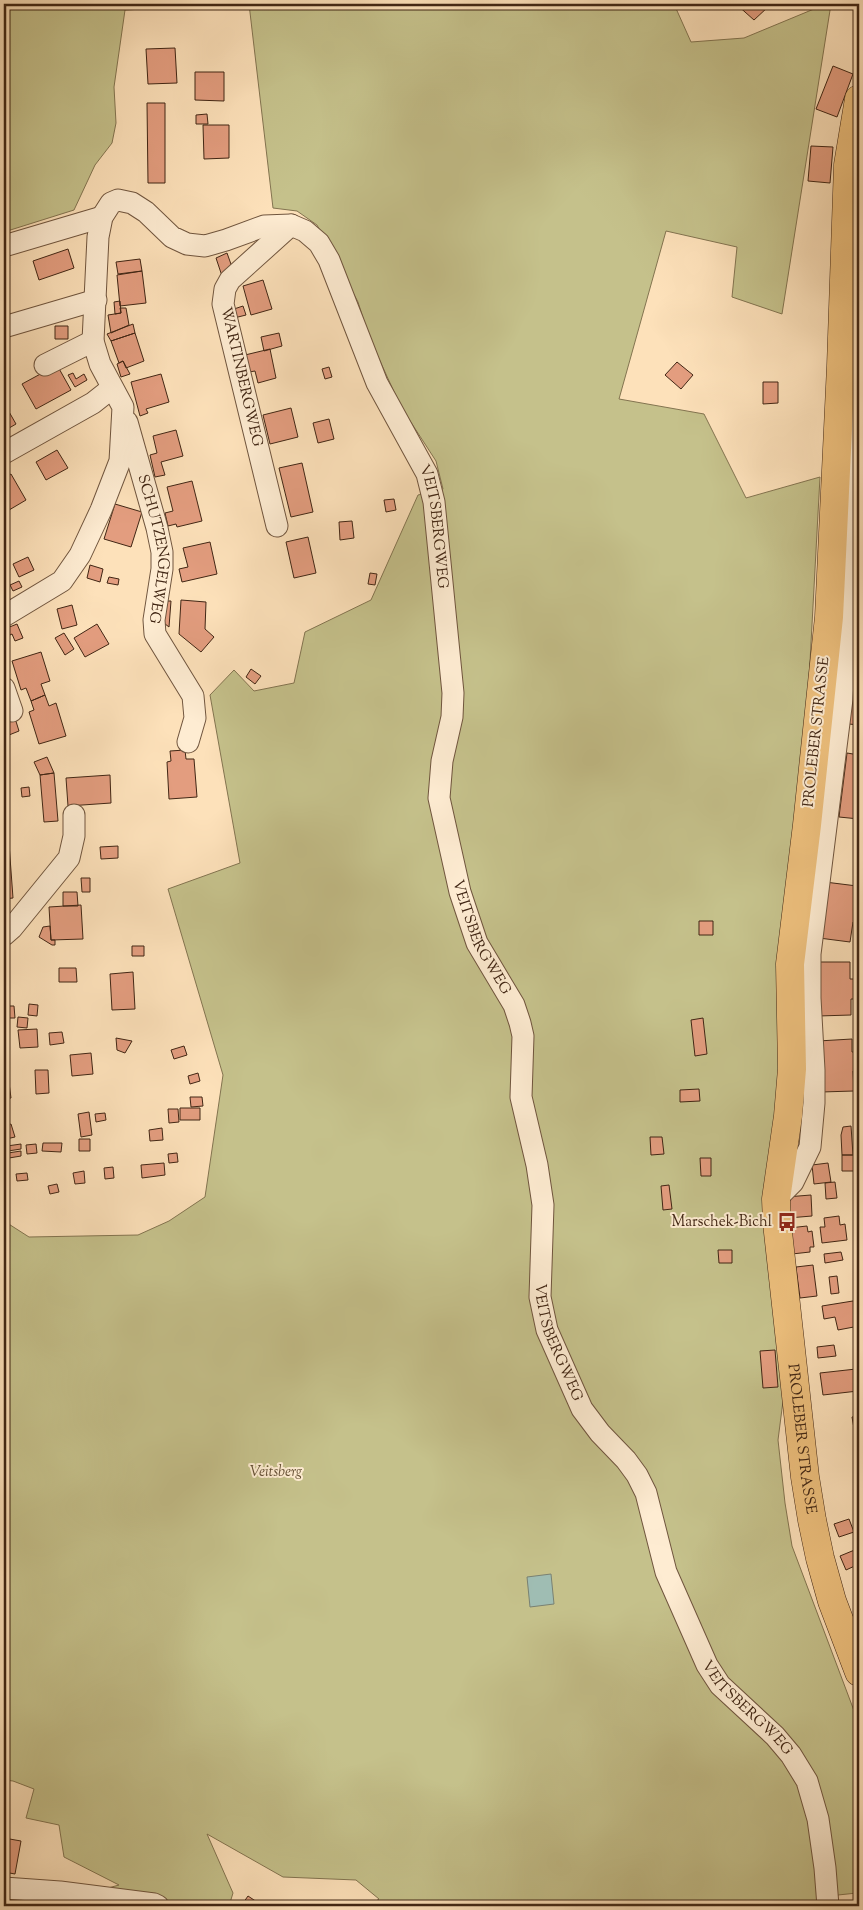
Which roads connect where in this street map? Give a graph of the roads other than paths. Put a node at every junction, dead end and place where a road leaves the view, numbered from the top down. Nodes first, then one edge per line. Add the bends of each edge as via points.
1 (859, 99) edge
2 (102, 217) junction
3 (291, 225) junction
4 (4, 246) edge
5 (852, 264) edge
6 (96, 300) junction
7 (4, 327) edge
8 (93, 341) junction
9 (45, 365) dead end
10 (112, 388) junction
11 (859, 393) edge
12 (123, 407) junction
13 (4, 453) edge
14 (277, 526) dead end
15 (4, 616) edge
16 (4, 688) edge
17 (12, 711) dead end
18 (188, 742) dead end
19 (74, 816) dead end
20 (4, 935) edge
21 (776, 1199) junction
22 (859, 1672) edge
23 (4, 1888) edge
24 (158, 1906) edge
25 (828, 1906) edge

1 - 5 main road, PROLEBER STRASSE via 848,165
2 - 3 street via 111,203 118,200 132,202 172,237 187,244 205,246 264,226
2 - 4 street
2 - 6 street via 98,237
3 - 14 street, WARTINBERGWEG via 230,280 223,304
3 - 25 street, VEITSBERGWEG via 306,231 319,242 329,260 377,383 427,474 434,502 453,693 439,798 460,892 476,943 514,1005 523,1036 521,1098 543,1205 540,1297 547,1330 582,1409 600,1434 626,1460 646,1493 666,1572 707,1665 720,1685 775,1736 806,1781 818,1820
5 - 21 main road, PROLEBER STRASSE via 828,617 808,826 790,964 792,1069
6 - 7 street
6 - 8 street
8 - 9 street
8 - 10 street
10 - 12 street
10 - 13 street via 93,403
11 - 21 street, PROLEBER STRASSE via 842,699 810,954 814,1103 810,1147 793,1182
12 - 15 street via 120,461 80,555 62,581
12 - 18 street, SCHUTZENGELWEG via 162,552 155,634 193,696 195,718
16 - 17 street
19 - 20 street via 69,858
21 - 22 main road, PROLEBER STRASSE via 812,1520 832,1601
23 - 24 street via 60,1892

